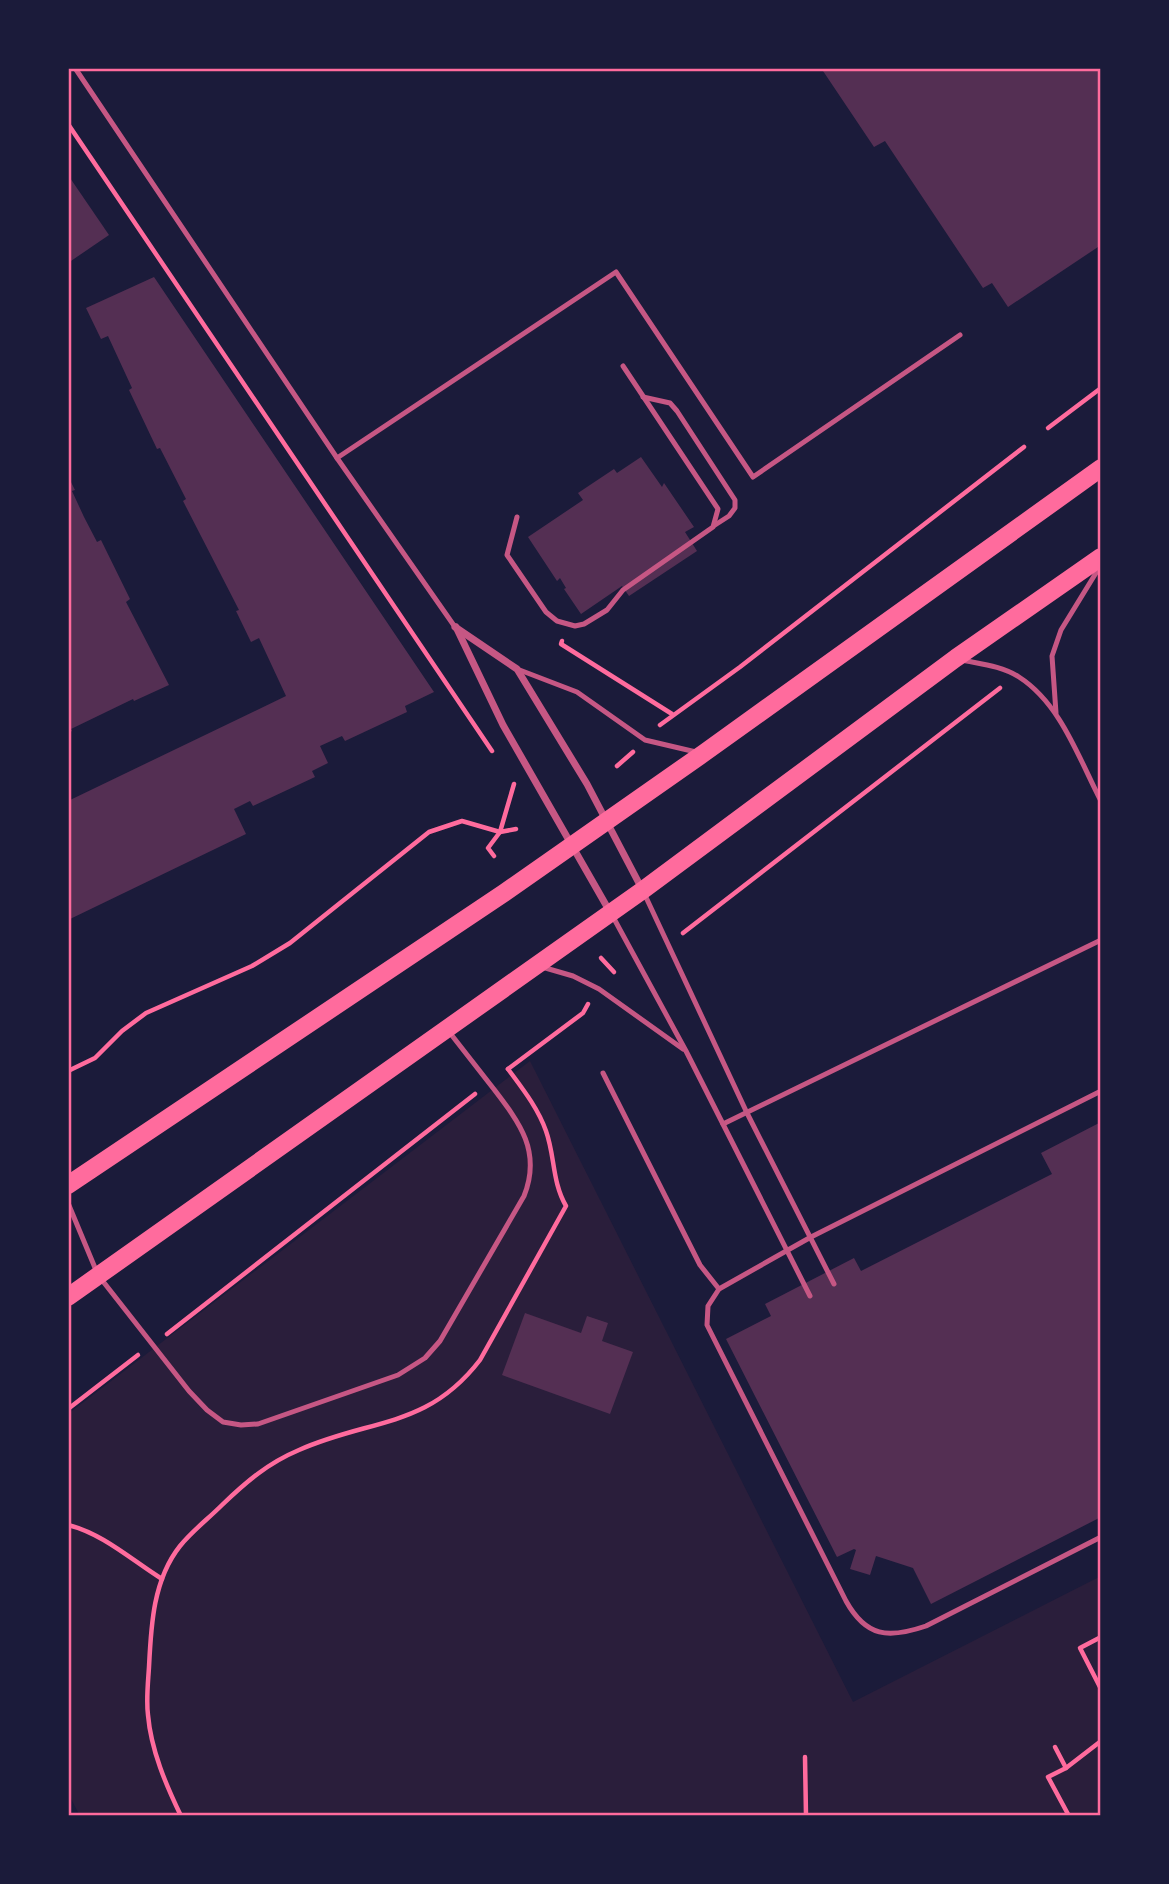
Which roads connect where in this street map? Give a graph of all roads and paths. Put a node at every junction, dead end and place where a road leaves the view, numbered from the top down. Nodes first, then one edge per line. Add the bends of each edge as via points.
1 (75, 68) edge
2 (68, 124) edge
3 (960, 335) dead end
4 (623, 366) dead end
5 (1101, 388) edge
6 (643, 397) junction
7 (1048, 428) dead end
8 (1024, 447) dead end
9 (337, 458) junction
10 (1101, 468) edge
11 (517, 517) dead end
12 (713, 527) junction
13 (1101, 557) edge
14 (1101, 564) edge
15 (455, 626) junction
16 (562, 640) dead end
17 (956, 658) junction
18 (517, 669) junction
19 (1000, 688) dead end
20 (1056, 713) junction
21 (672, 714) junction
22 (654, 730) dead end
23 (636, 750) dead end
24 (704, 754) junction
25 (498, 760) dead end
26 (617, 766) dead end
27 (514, 783) dead end
28 (1101, 801) edge
29 (606, 821) junction
30 (516, 829) dead end
31 (500, 832) junction
32 (572, 845) junction
33 (494, 856) dead end
34 (643, 890) junction
35 (610, 912) junction
36 (684, 933) dead end
37 (1101, 940) edge
38 (601, 958) dead end
39 (535, 966) junction
40 (620, 967) dead end
41 (614, 972) junction
42 (608, 976) dead end
43 (588, 1004) dead end
44 (446, 1027) junction
45 (686, 1051) junction
46 (508, 1069) junction
47 (68, 1071) edge
48 (603, 1073) dead end
49 (499, 1076) dead end
50 (1101, 1091) edge
51 (475, 1094) dead end
52 (747, 1113) junction
53 (723, 1124) junction
54 (68, 1185) edge
55 (68, 1203) edge
56 (811, 1237) junction
57 (787, 1250) junction
58 (98, 1275) junction
59 (834, 1284) dead end
60 (719, 1289) junction
61 (810, 1296) dead end
62 (68, 1297) edge
63 (162, 1338) dead end
64 (145, 1350) dead end
65 (68, 1409) edge
66 (68, 1525) edge
67 (1101, 1537) edge
68 (162, 1579) junction
69 (1101, 1637) edge
70 (1101, 1689) edge
71 (1101, 1741) edge
72 (1055, 1747) dead end
73 (805, 1757) dead end
74 (1066, 1768) junction
75 (181, 1816) edge
76 (806, 1816) edge
77 (1069, 1816) edge

1 - 9 lane
2 - 25 path
3 - 9 lane via 753,477 616,272
4 - 6 lane
5 - 7 path
6 - 12 lane via 718,509
6 - 12 lane via 670,403 735,500 735,508
8 - 21 path via 740,667
9 - 15 lane
10 - 24 main road
11 - 12 lane via 507,555 546,612 575,626 607,610 623,590
13 - 17 main road
14 - 20 lane via 1061,630 1052,656
15 - 18 street
15 - 32 street via 503,726
16 - 21 path via 561,644
17 - 20 lane via 1019,677
17 - 34 main road
18 - 24 lane via 577,692 645,740
18 - 29 street
19 - 36 path
20 - 28 lane
21 - 22 path
23 - 26 path
24 - 29 main road
27 - 31 path
29 - 32 main road
29 - 34 street
30 - 31 path
31 - 33 path via 488,848
31 - 47 path via 462,821 429,832 290,943 243,971 146,1013 95,1058
32 - 35 street
32 - 54 main road
34 - 35 main road
34 - 52 lane
35 - 39 main road
35 - 45 lane
37 - 52 lane
38 - 41 path
39 - 44 main road
39 - 45 lane via 599,989
40 - 41 path
41 - 42 path
43 - 46 path via 583,1013
44 - 58 main road
44 - 58 lane via 519,1122 528,1145 530,1170 524,1196 452,1322 418,1363 398,1375 258,1424 223,1422 189,1391
45 - 53 lane
46 - 49 path
46 - 68 path via 546,1131 566,1206 480,1360 447,1396 428,1408 322,1440 266,1466 180,1546
48 - 60 lane via 700,1265
50 - 56 lane
51 - 63 path
52 - 53 lane
52 - 56 lane
53 - 57 lane
55 - 58 lane
56 - 57 lane
56 - 59 lane
57 - 60 lane
57 - 61 lane
58 - 62 main road
60 - 67 lane via 708,1306 707,1325 714,1341 846,1601 870,1630 899,1633 926,1626
64 - 65 path
66 - 68 path
68 - 75 path via 150,1637 148,1716 165,1783
69 - 70 path via 1080,1648
71 - 74 path
72 - 74 path
73 - 76 path
74 - 77 path via 1048,1777

